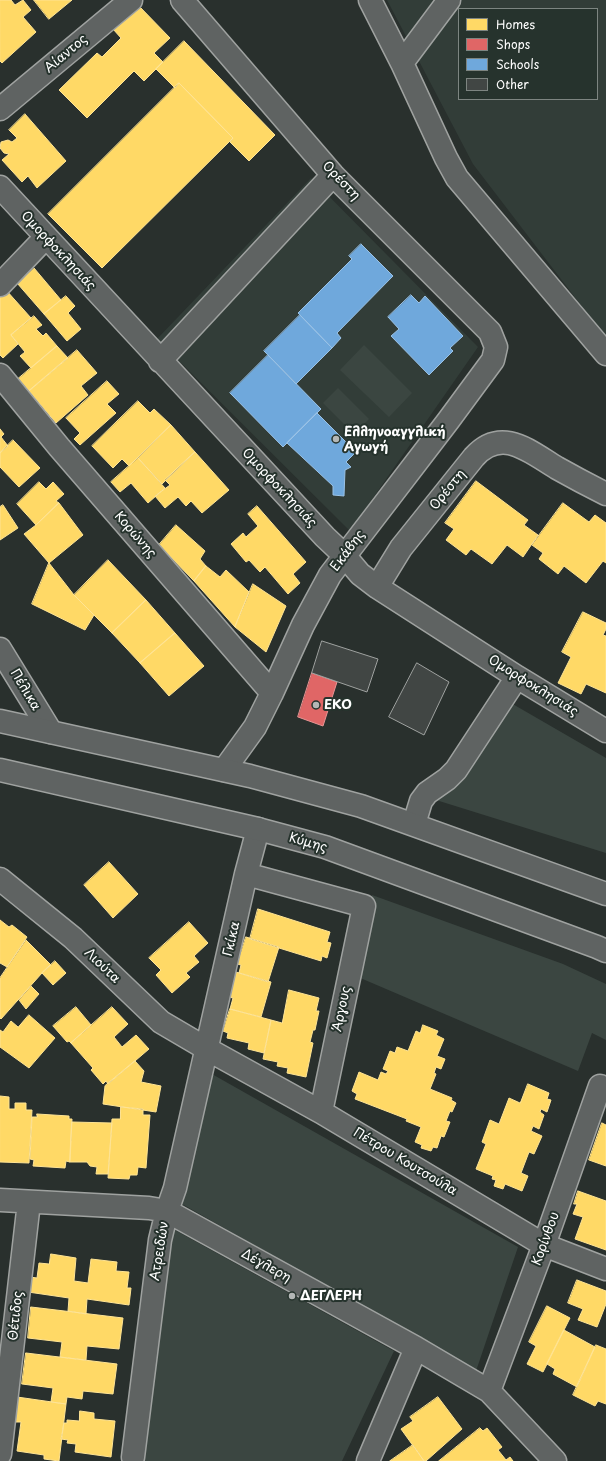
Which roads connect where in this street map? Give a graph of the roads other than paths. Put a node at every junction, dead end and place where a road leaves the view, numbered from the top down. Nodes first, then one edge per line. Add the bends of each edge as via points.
1 (131, 0) edge
2 (370, 0) edge
3 (449, 0) edge
4 (187, 5) edge
5 (402, 63) junction
6 (0, 109) edge
7 (334, 175) junction
8 (0, 187) edge
9 (46, 238) junction
10 (0, 285) edge
11 (496, 347) joint
12 (606, 354) edge
13 (160, 361) junction
14 (0, 375) edge
15 (606, 494) edge
16 (344, 555) junction
17 (377, 587) junction
18 (0, 649) edge
19 (517, 676) junction
20 (272, 693) junction
21 (0, 721) edge
22 (50, 732) junction
23 (606, 732) edge
24 (0, 770) edge
25 (224, 770) junction
26 (414, 824) junction
27 (258, 829) junction
28 (246, 874) junction
29 (0, 879) edge
30 (606, 894) edge
31 (606, 952) edge
32 (207, 1049) junction
33 (600, 1086) dead end
34 (321, 1112) junction
35 (0, 1200) edge
36 (28, 1202) junction
37 (167, 1211) junction
38 (544, 1245) junction
39 (606, 1269) edge
40 (416, 1348) junction
41 (490, 1391) junction
42 (0, 1454) edge
43 (133, 1457) dead end
44 (368, 1461) edge
45 (555, 1461) edge

1 - 6 street, Αίαντος
2 - 5 street
3 - 5 street
4 - 7 street, Ορέστη
5 - 12 street via 457,178
7 - 11 street, Ορέστη via 490,332
7 - 13 street
8 - 9 street, Ομορφοκλησιάς
9 - 10 street
9 - 13 street, Ομορφοκλησιάς
11 - 16 street, Εκάβης via 492,360 448,421
13 - 16 street, Ομορφοκλησιάς via 325,538
14 - 20 street, Κορώνης
15 - 17 street, Ορέστη via 525,448 507,443 493,443 482,448 474,457 406,542
16 - 17 street, Ομορφοκλησιάς via 360,574
16 - 20 street, Εκάβης via 303,625
17 - 19 street, Ομορφοκλησιάς
18 - 22 street, Πέλικα
19 - 23 street, Ομορφοκλησιάς
19 - 26 street via 456,770 448,779 427,793 421,801
20 - 25 street, Εκάβης via 255,727
21 - 22 street
22 - 25 street
24 - 27 street, Κύμης
25 - 26 street via 361,806
26 - 30 street
27 - 28 street, Γκίκα
27 - 31 street, Κύμης via 325,847
28 - 32 street, Γκίκα
28 - 34 street, Άργους via 364,906
29 - 32 street, Λιούτα via 72,938 161,1022
32 - 34 street, Πέτρου Κουτσούλα
32 - 37 street, Ατρειδών via 175,1188
33 - 38 street, Κορίνθου
34 - 38 street, Πέτρου Κουτσούλα
35 - 36 street, Δέγλερη
36 - 37 street, Δέγλερη
36 - 42 street, Θέτιδος
37 - 40 street, Δέγλερη
37 - 43 street, Ατρειδών via 160,1240
38 - 39 street, Πέτρου Κουτσούλα
38 - 41 street, Κορίνθου
40 - 41 street, Δέγλερη
40 - 44 street
41 - 45 street, Δέγλερη

